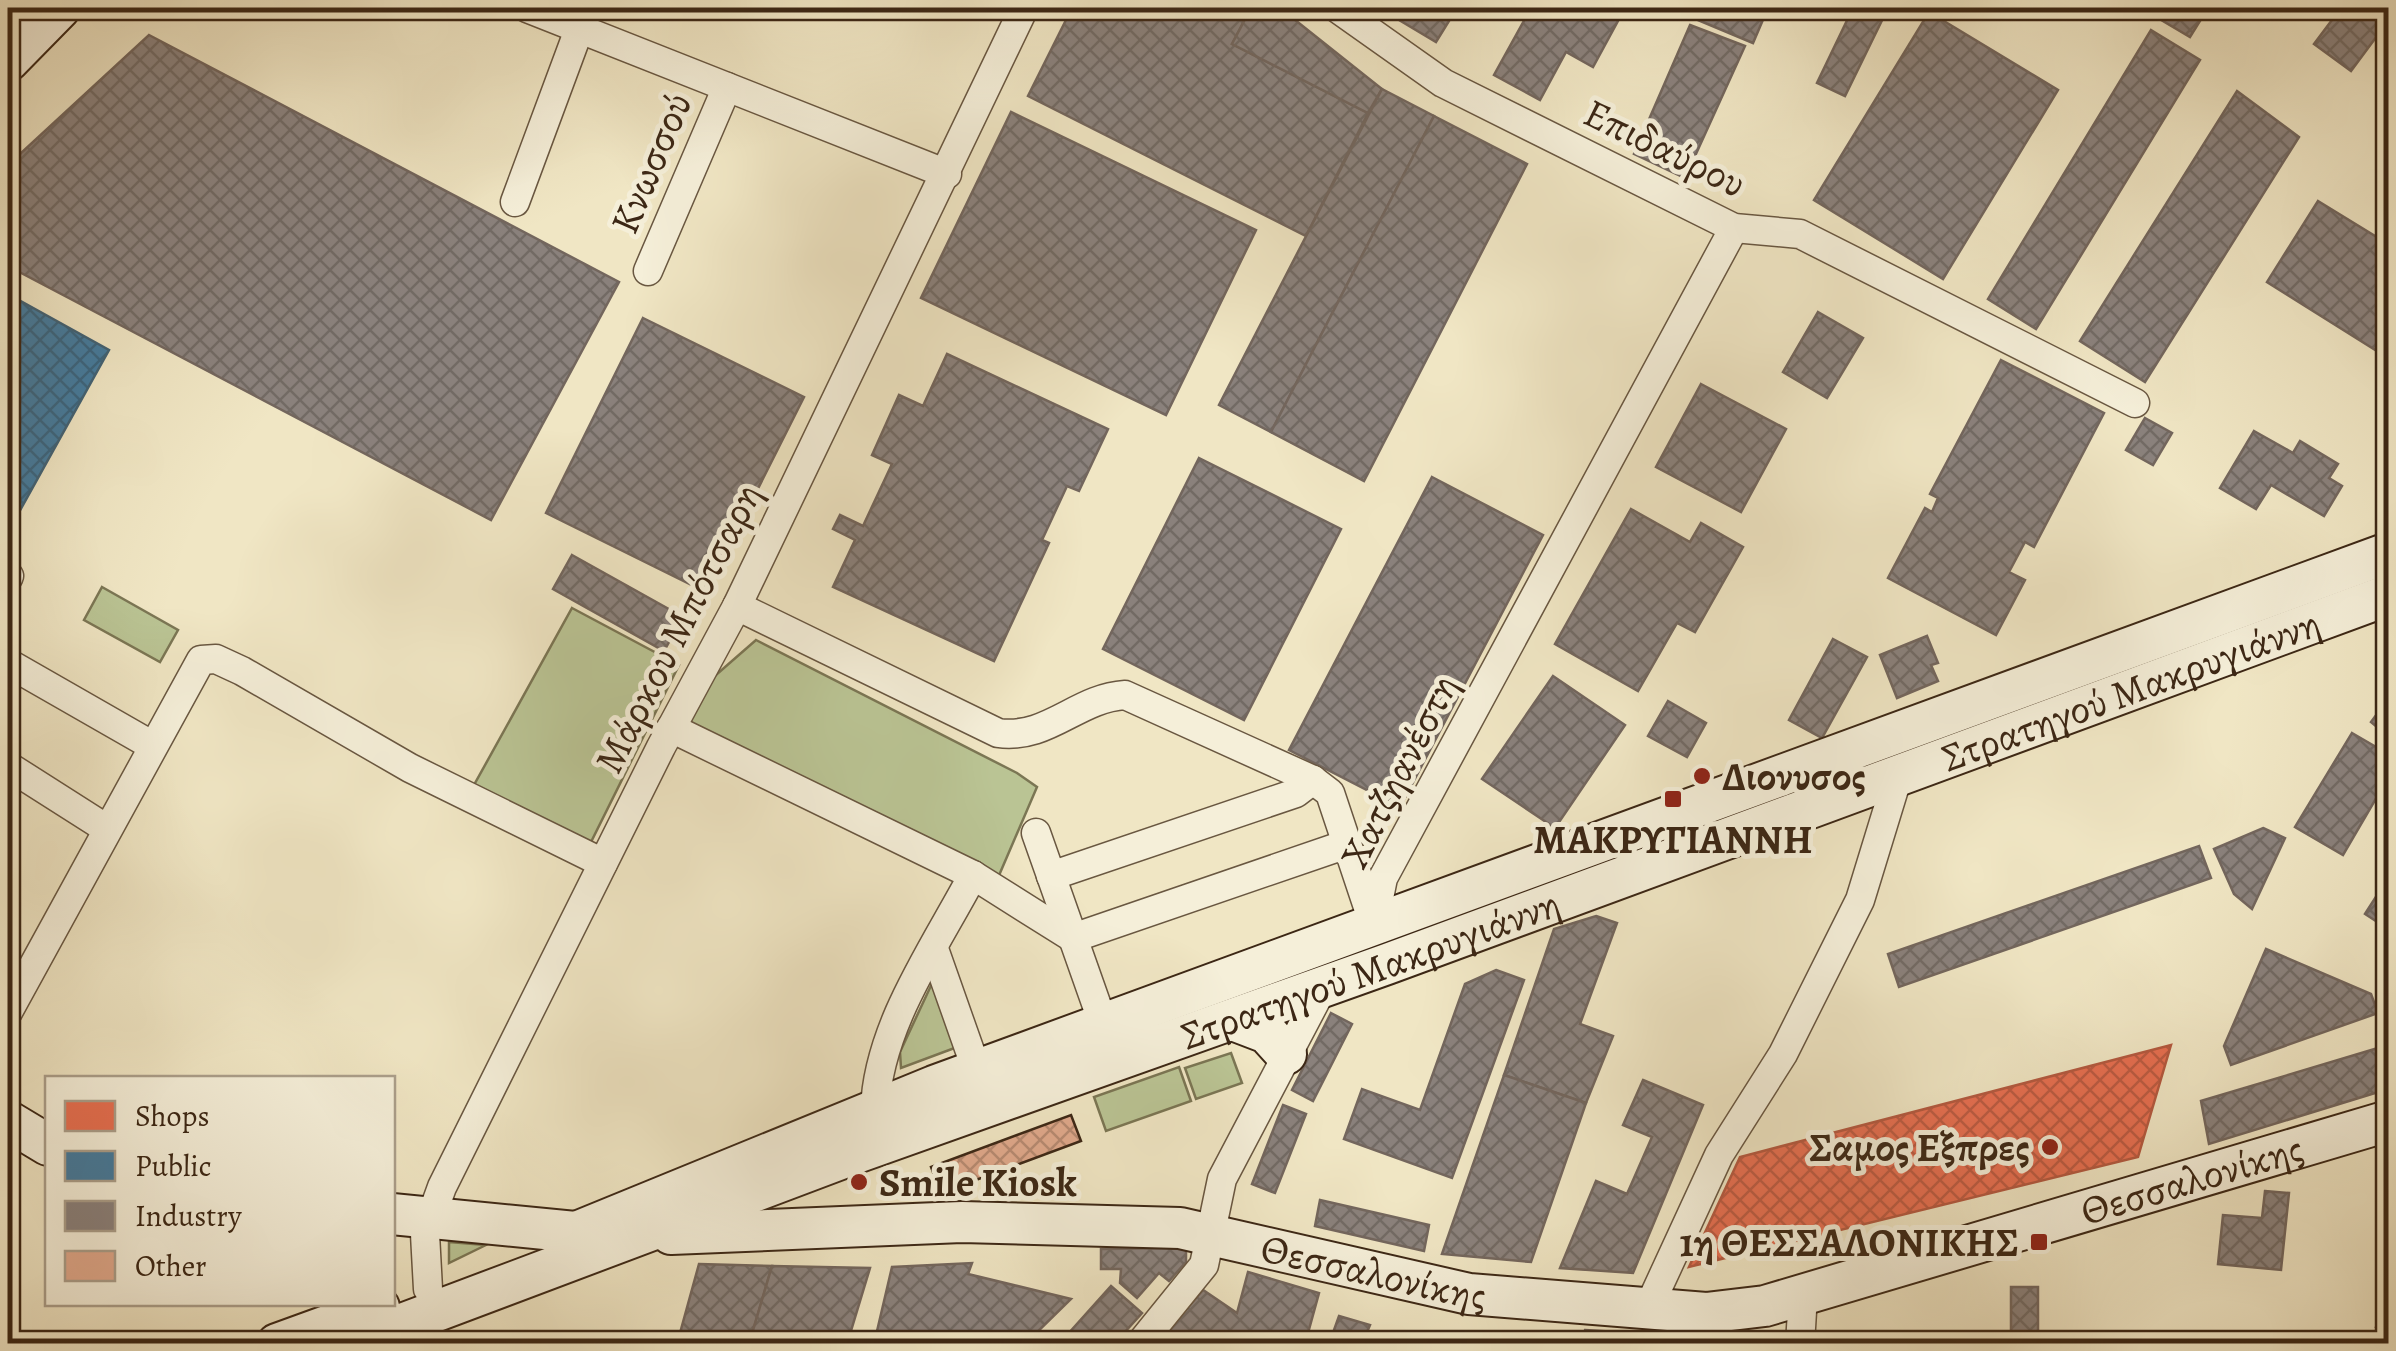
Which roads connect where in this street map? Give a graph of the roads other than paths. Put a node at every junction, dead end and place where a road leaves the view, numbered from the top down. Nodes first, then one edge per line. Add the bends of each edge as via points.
1 (60, 8) edge
2 (527, 8) edge
3 (1024, 8) edge
4 (1338, 8) edge
5 (584, 18) edge
6 (8, 61) edge
7 (727, 86) junction
8 (947, 174) junction
9 (515, 202) dead end
10 (1734, 228) junction
11 (648, 271) dead end
12 (2135, 403) dead end
13 (2388, 554) edge
14 (2388, 595) edge
15 (737, 606) junction
16 (8, 663) edge
17 (671, 728) junction
18 (154, 746) junction
19 (8, 766) edge
20 (1898, 776) junction
21 (1313, 780) junction
22 (108, 829) junction
23 (1036, 833) dead end
24 (1347, 844) junction
25 (603, 863) junction
26 (973, 875) junction
27 (1051, 876) junction
28 (1374, 923) junction
29 (1073, 938) junction
30 (934, 950) junction
31 (1387, 964) junction
32 (1320, 989) junction
33 (8, 1012) edge
34 (1234, 1020) junction
35 (1103, 1024) junction
36 (1286, 1054) junction
37 (976, 1071) junction
38 (875, 1109) junction
39 (2388, 1120) edge
40 (8, 1121) edge
41 (45, 1143) edge
42 (431, 1210) edge
43 (1209, 1232) junction
44 (632, 1238) junction
45 (581, 1242) junction
46 (1803, 1295) junction
47 (403, 1298) edge
48 (381, 1306) edge
49 (1648, 1309) junction
50 (277, 1344) edge
51 (349, 1344) edge
52 (1140, 1344) edge
53 (1800, 1344) edge

1 - 6 street
2 - 5 street
3 - 8 street, Μάρκου Μπότσαρη
4 - 10 street, Επιδαύρου via 1431,76
5 - 7 street
5 - 9 street
7 - 8 street
7 - 11 street, Κνωσσού
8 - 15 street, Μάρκου Μπότσαρη
10 - 12 street, Επιδαύρου via 1800,234
10 - 28 street, Χατζηανέστη via 1383,878
13 - 28 street, Στρατηγού Μακρυγιάννη
14 - 20 street, Στρατηγού Μακρυγιάννη
15 - 17 street, Μάρκου Μπότσαρη
15 - 21 street via 998,733 1041,731 1092,701 1125,695
16 - 18 street
17 - 25 street, Μάρκου Μπότσαρη
17 - 26 street
18 - 22 street
18 - 25 street via 191,671 201,660 216,660 410,768
19 - 22 street
20 - 31 street, Στρατηγού Μακρυγιάννη
20 - 49 street via 1860,900 1783,1054 1719,1155
21 - 24 street via 1330,792
21 - 27 street via 1296,794
22 - 33 street
23 - 27 street
24 - 28 street
24 - 29 street
25 - 42 street, Μάρκου Μπότσαρη
26 - 29 street
26 - 30 street
27 - 29 street
28 - 31 street
28 - 32 street, Χατζηανέστη
28 - 35 street, Στρατηγού Μακρυγιάννη
29 - 35 street
30 - 37 street
30 - 38 street via 880,1060
31 - 32 street, Στρατηγού Μακρυγιάννη
32 - 34 street, Στρατηγού Μακρυγιάννη
32 - 36 street, Χατζηανέστη
34 - 36 street via 1267,1033
34 - 44 street, Στρατηγού Μακρυγιάννη
35 - 37 street, Στρατηγού Μακρυγιάννη
36 - 43 street, Χατζηανέστη via 1222,1179
37 - 38 street, Στρατηγού Μακρυγιάννη
38 - 45 street, Στρατηγού Μακρυγιάννη
39 - 46 street, Θεσσαλονίκης
40 - 41 street
42 - 45 street
42 - 47 street, Μάρκου Μπότσαρη
43 - 44 street, Θεσσαλονίκης via 962,1222
43 - 49 street, Θεσσαλονίκης via 1454,1292
43 - 52 street, Χατζηανέστη via 1204,1265
44 - 45 street, Στρατηγού Μακρυγιάννη
45 - 47 street, Στρατηγού Μακρυγιάννη
45 - 51 street, Στρατηγού Μακρυγιάννη
46 - 49 street, Θεσσαλονίκης via 1732,1311
46 - 53 street
48 - 50 street, Στρατηγού Μακρυγιάννη

